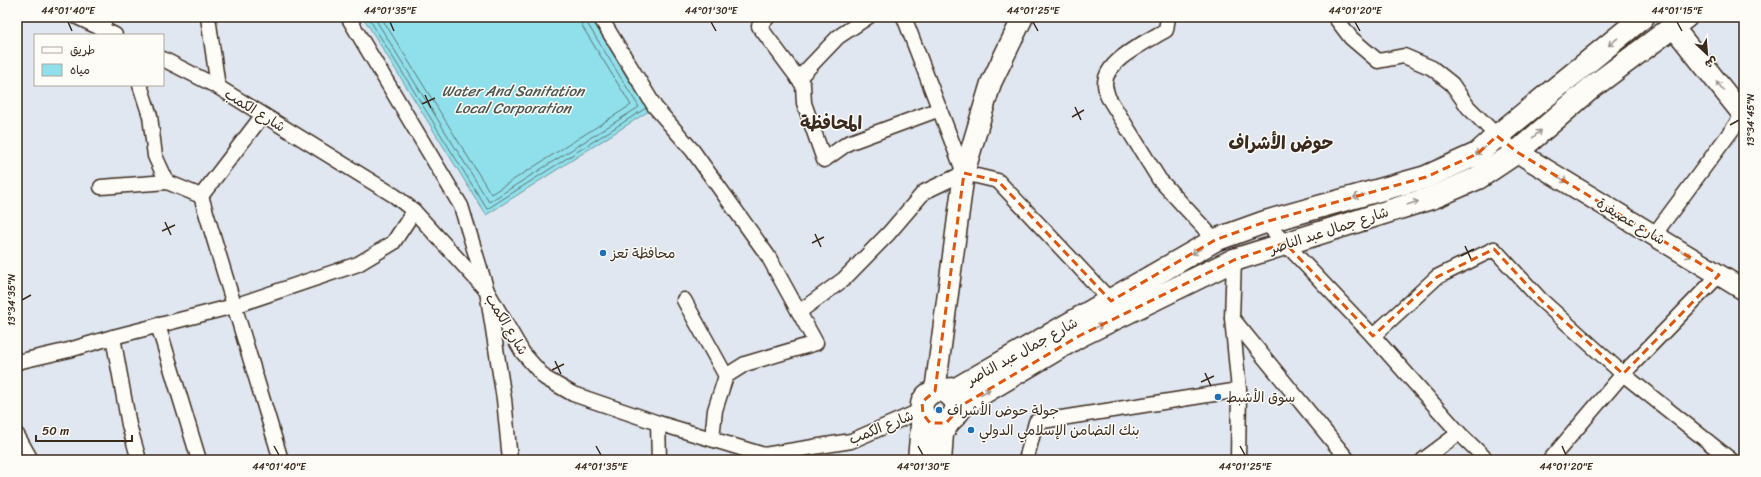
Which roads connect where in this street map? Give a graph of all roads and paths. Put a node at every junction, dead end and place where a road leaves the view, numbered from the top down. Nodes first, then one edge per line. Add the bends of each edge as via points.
1 (77, 17) edge
2 (208, 17) edge
3 (348, 17) edge
4 (600, 17) edge
5 (768, 17) edge
6 (868, 17) edge
7 (904, 17) edge
8 (1023, 17) edge
9 (1168, 17) edge
10 (1335, 17) edge
11 (1643, 17) edge
12 (1680, 22) edge
13 (104, 23) edge
14 (114, 34) edge
15 (164, 60) edge
16 (798, 79) junction
17 (140, 86) edge
18 (218, 87) junction
19 (940, 110) junction
20 (263, 115) junction
21 (1743, 116) edge
22 (1497, 136) junction
23 (1517, 152) junction
24 (964, 173) junction
25 (167, 182) junction
26 (101, 187) dead end
27 (201, 196) junction
28 (414, 211) junction
29 (1265, 222) junction
30 (1654, 235) junction
31 (1216, 240) junction
32 (1285, 243) junction
33 (1234, 260) junction
34 (1719, 275) junction
35 (1744, 290) edge
36 (487, 291) junction
37 (684, 300) dead end
38 (1111, 301) junction
39 (234, 306) junction
40 (799, 312) junction
41 (1232, 318) junction
42 (158, 325) junction
43 (1373, 336) junction
44 (113, 337) junction
45 (17, 362) edge
46 (1623, 374) junction
47 (726, 376) junction
48 (1239, 390) junction
49 (938, 391) junction
50 (922, 412) junction
51 (953, 418) junction
52 (658, 423) junction
53 (1459, 432) junction
54 (17, 436) edge
55 (712, 439) junction
56 (31, 460) edge
57 (139, 460) edge
58 (199, 460) edge
59 (281, 460) edge
60 (510, 460) edge
61 (659, 460) edge
62 (919, 460) edge
63 (940, 460) edge
64 (1026, 460) edge
65 (1238, 460) edge
66 (1348, 460) edge
67 (1423, 460) edge
68 (1487, 460) edge
69 (1550, 460) edge
70 (1731, 460) edge

1 - 13 street
2 - 18 street
3 - 36 street via 461,206
4 - 40 street via 655,108 693,151 768,256
5 - 16 street via 759,26
6 - 16 street via 838,37
7 - 19 street
8 - 24 main road via 991,83
9 - 31 street via 1166,30 1118,59 1105,84 1108,97 1159,179
10 - 22 street via 1351,38 1378,60 1404,56 1432,68 1452,84 1468,107
11 -> 22 main road, شارع جمال عبد الناصر
21 -> 12 main road
23 -> 12 main road, شارع جمال عبد الناصر via 1591,88
13 - 14 street
15 - 18 street, شارع الكمب
16 - 19 street via 803,85 804,103 824,160 848,143
17 - 25 street via 150,116 155,156
18 - 20 street, شارع الكمب
19 - 24 street
20 - 27 street
20 - 28 street, شارع الكمب via 395,196
21 - 30 street
22 - 23 street
22 -> 29 main road, شارع جمال عبد الناصر via 1477,154 1426,177
23 -> 30 main road, شارع عصيفرة
32 -> 23 main road, شارع جمال عبد الناصر via 1434,197 1478,178
24 - 38 street via 998,181
24 - 40 street via 924,192 844,279
24 - 49 main road
25 - 26 street
25 - 27 street
27 - 39 street
28 - 36 street, شارع الكمب
28 - 39 street via 393,243 358,264
29 - 31 main road, شارع جمال عبد الناصر
29 - 32 street
30 -> 34 main road, شارع عصيفرة
31 -> 38 main road, شارع جمال عبد الناصر
32 - 33 main road, شارع جمال عبد الناصر
32 - 43 street
33 - 41 street
51 -> 33 main road, شارع جمال عبد الناصر via 964,404 1078,336
34 - 35 main road, شارع عصيفرة
34 - 46 street
36 - 52 street, شارع الكمب via 523,353 545,378 573,394
36 - 60 street via 504,398
37 - 47 street
38 - 49 main road, شارع جمال عبد الناصر via 956,389
39 - 42 street
39 - 59 street
40 - 47 street via 816,343 745,364
41 - 48 street
41 - 66 street
42 - 44 street
42 - 58 street
43 - 46 street via 1437,277 1494,249 1540,299
43 - 53 street
44 - 45 street
44 - 57 street
46 - 69 street
46 - 70 street
47 - 55 street via 715,410
48 - 64 street via 1036,422
48 - 65 street
49 - 50 main road via 925,397
49 - 51 main road via 947,392 955,400 956,411
50 - 51 main road via 926,419 935,425 941,425
50 - 55 street, شارع الكمب via 851,441 764,455
50 - 62 main road
51 - 63 main road, شارع جمال عبد الناصر via 942,434
52 - 55 street, شارع الكمب
52 - 61 street
53 - 67 street
53 - 68 street
54 - 56 street

